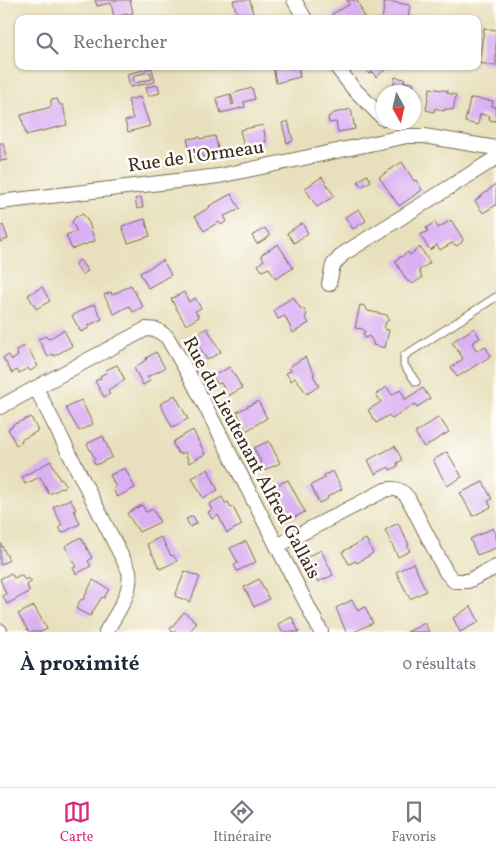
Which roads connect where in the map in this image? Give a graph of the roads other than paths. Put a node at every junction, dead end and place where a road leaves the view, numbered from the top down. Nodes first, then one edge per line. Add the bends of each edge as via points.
1 (294, 0) edge
2 (303, 15) edge
3 (339, 70) edge
4 (376, 111) edge
5 (390, 130) edge
6 (395, 138) junction
7 (496, 148) edge
8 (496, 158) edge
9 (0, 202) edge
10 (329, 284) dead end
11 (496, 297) edge
12 (416, 382) dead end
13 (36, 388) junction
14 (0, 407) edge
15 (277, 546) junction
16 (496, 567) edge
17 (106, 632) edge
18 (321, 632) edge

1 - 2 street
3 - 4 street
5 - 6 street
6 - 7 street, Rue de l'Ormeau via 424,136
6 - 9 street, Rue de l'Ormeau via 219,176
8 - 10 street via 343,254 333,265
11 - 12 lane via 404,356 404,364
13 - 14 street, Rue du Lieutenant Alfred Gallais
13 - 15 street, Rue du Lieutenant Alfred Gallais via 146,329 163,333 192,380
13 - 17 street via 129,572 126,594
15 - 16 street via 394,488 408,498 446,572 454,581 468,581
15 - 18 street, Rue du Lieutenant Alfred Gallais

